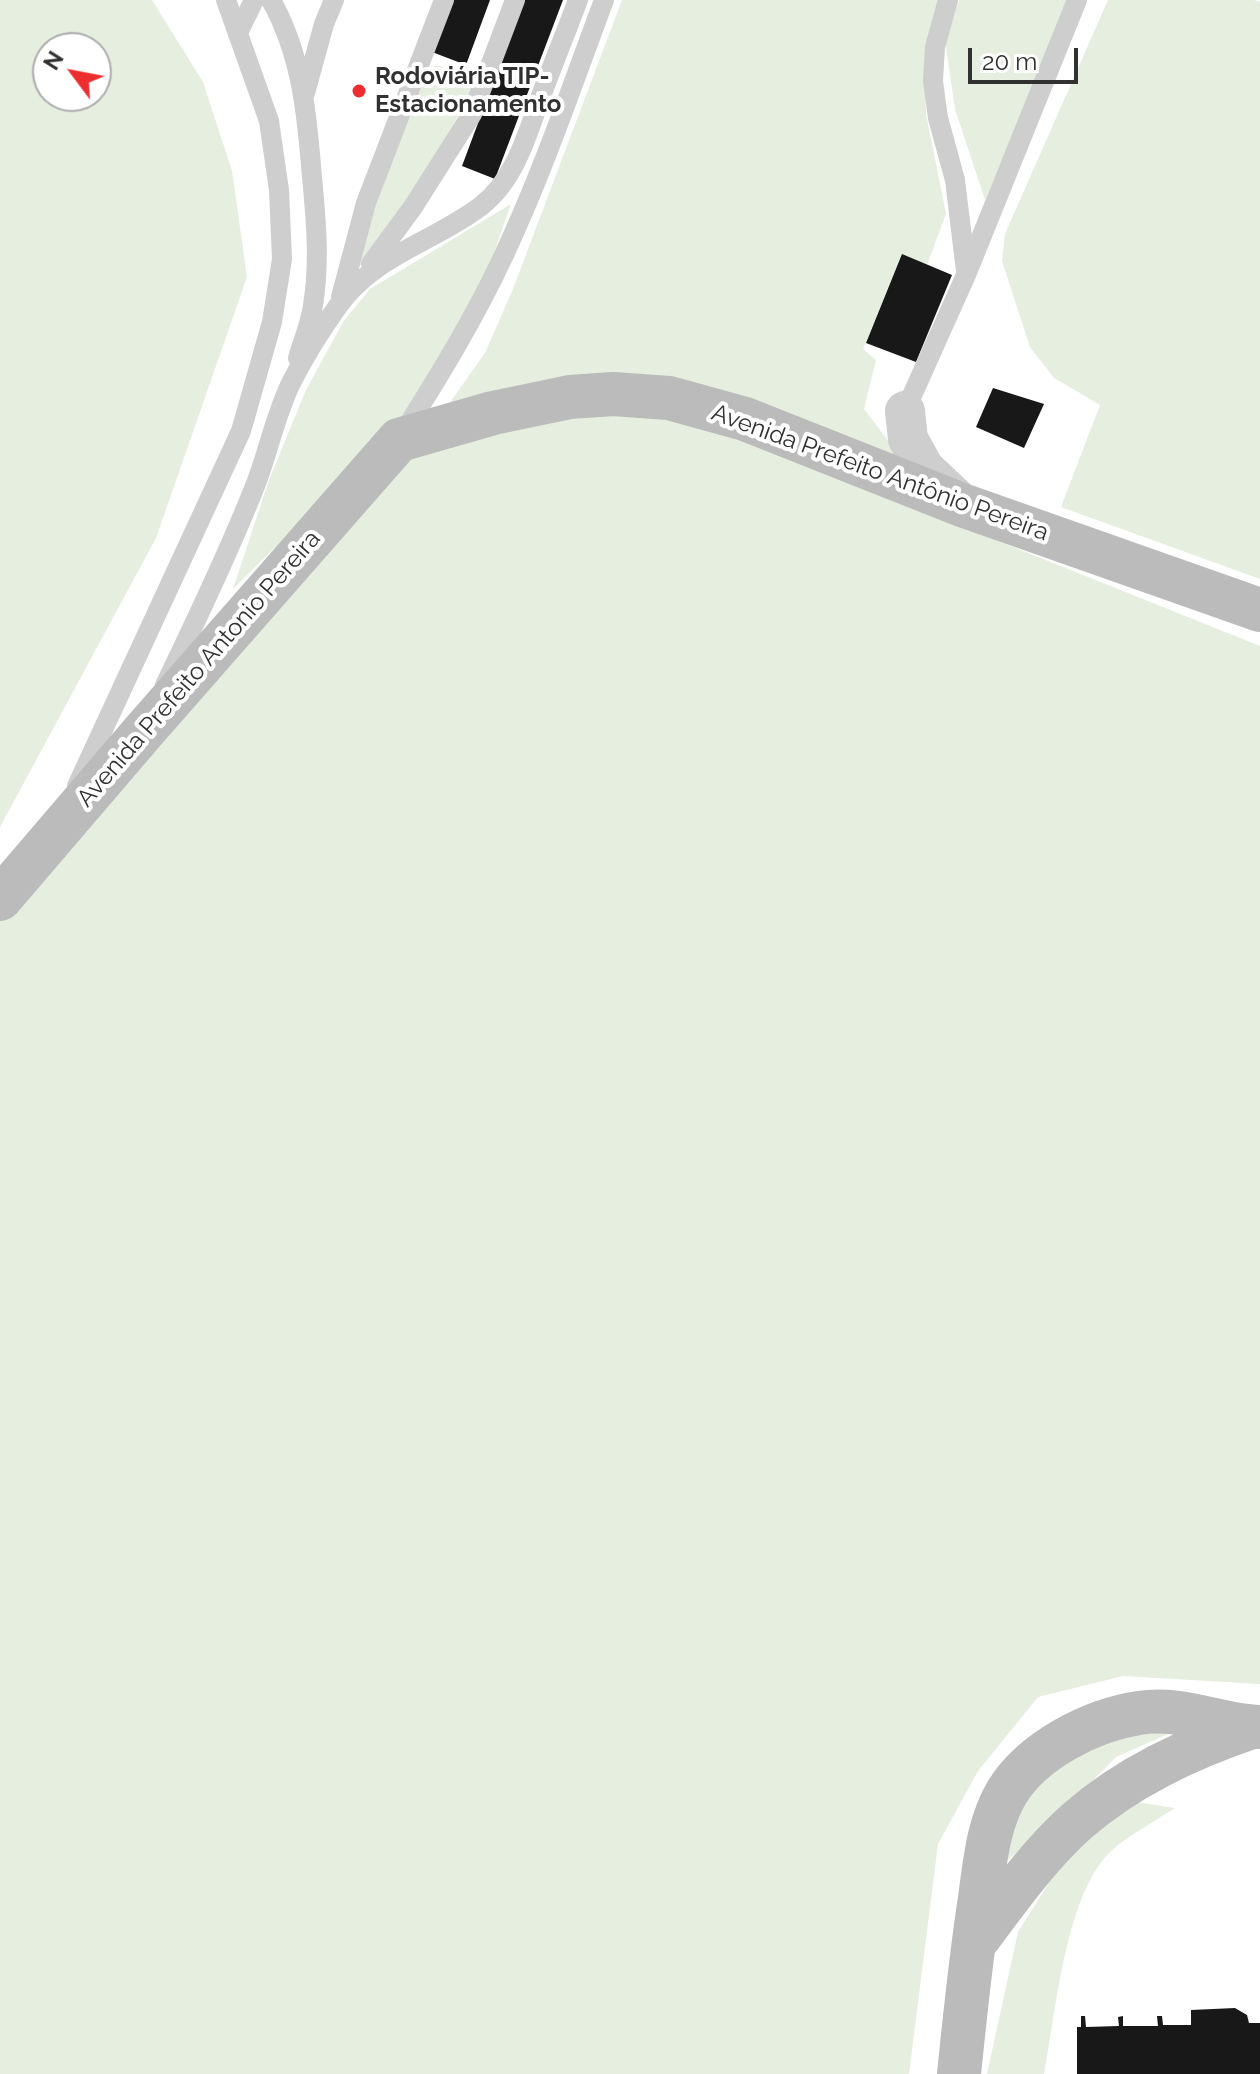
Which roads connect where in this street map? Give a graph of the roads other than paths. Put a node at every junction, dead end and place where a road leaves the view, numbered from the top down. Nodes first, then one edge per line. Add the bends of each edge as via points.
1 (226, 0) edge
2 (254, 0) edge
3 (271, 0) edge
4 (334, 0) edge
5 (444, 0) edge
6 (515, 0) edge
7 (578, 0) edge
8 (604, 0) edge
9 (948, 0) edge
10 (1077, 0) edge
11 (238, 33) junction
12 (304, 97) junction
13 (966, 275) junction
14 (359, 281) junction
15 (339, 305) junction
16 (291, 385) junction
17 (905, 411) joint
18 (399, 440) junction
19 (962, 505) junction
20 (1260, 610) edge
21 (143, 732) junction
22 (53, 839) junction
23 (0, 899) edge
24 (1256, 1727) edge
25 (973, 1946) junction
26 (959, 2074) edge

1 - 11 lane
2 - 11 lane
3 - 12 lane via 296,58
4 - 12 lane
5 - 15 lane via 366,203
6 - 14 lane via 472,114
7 - 14 lane via 521,149 497,190 481,206
8 - 18 lane via 503,258
9 - 13 lane via 935,47 933,81 955,180
10 - 13 lane
11 - 22 lane via 269,121 279,190 282,259 272,322 241,431
12 - 16 lane via 317,231 313,306
13 - 17 lane
14 - 15 lane
15 - 16 lane
16 - 21 lane via 215,583
17 - 19 street via 908,439 924,468
18 - 19 street, Avenida Prefeito Antônio Pereira via 570,397 669,398 745,419
18 - 21 street, Avenida Prefeito Antonio Pereira
19 - 20 street, Avenida Prefeito Antônio Pereira
21 - 22 street, Avenida Prefeito Antonio Pereira
22 - 23 street, Avenida Prefeito Antonio Pereira
24 - 25 street via 1174,1758 1117,1790 1074,1824
24 - 25 street via 1180,1712 1141,1712 1095,1723 1043,1752 1007,1791 989,1835
25 - 26 street

